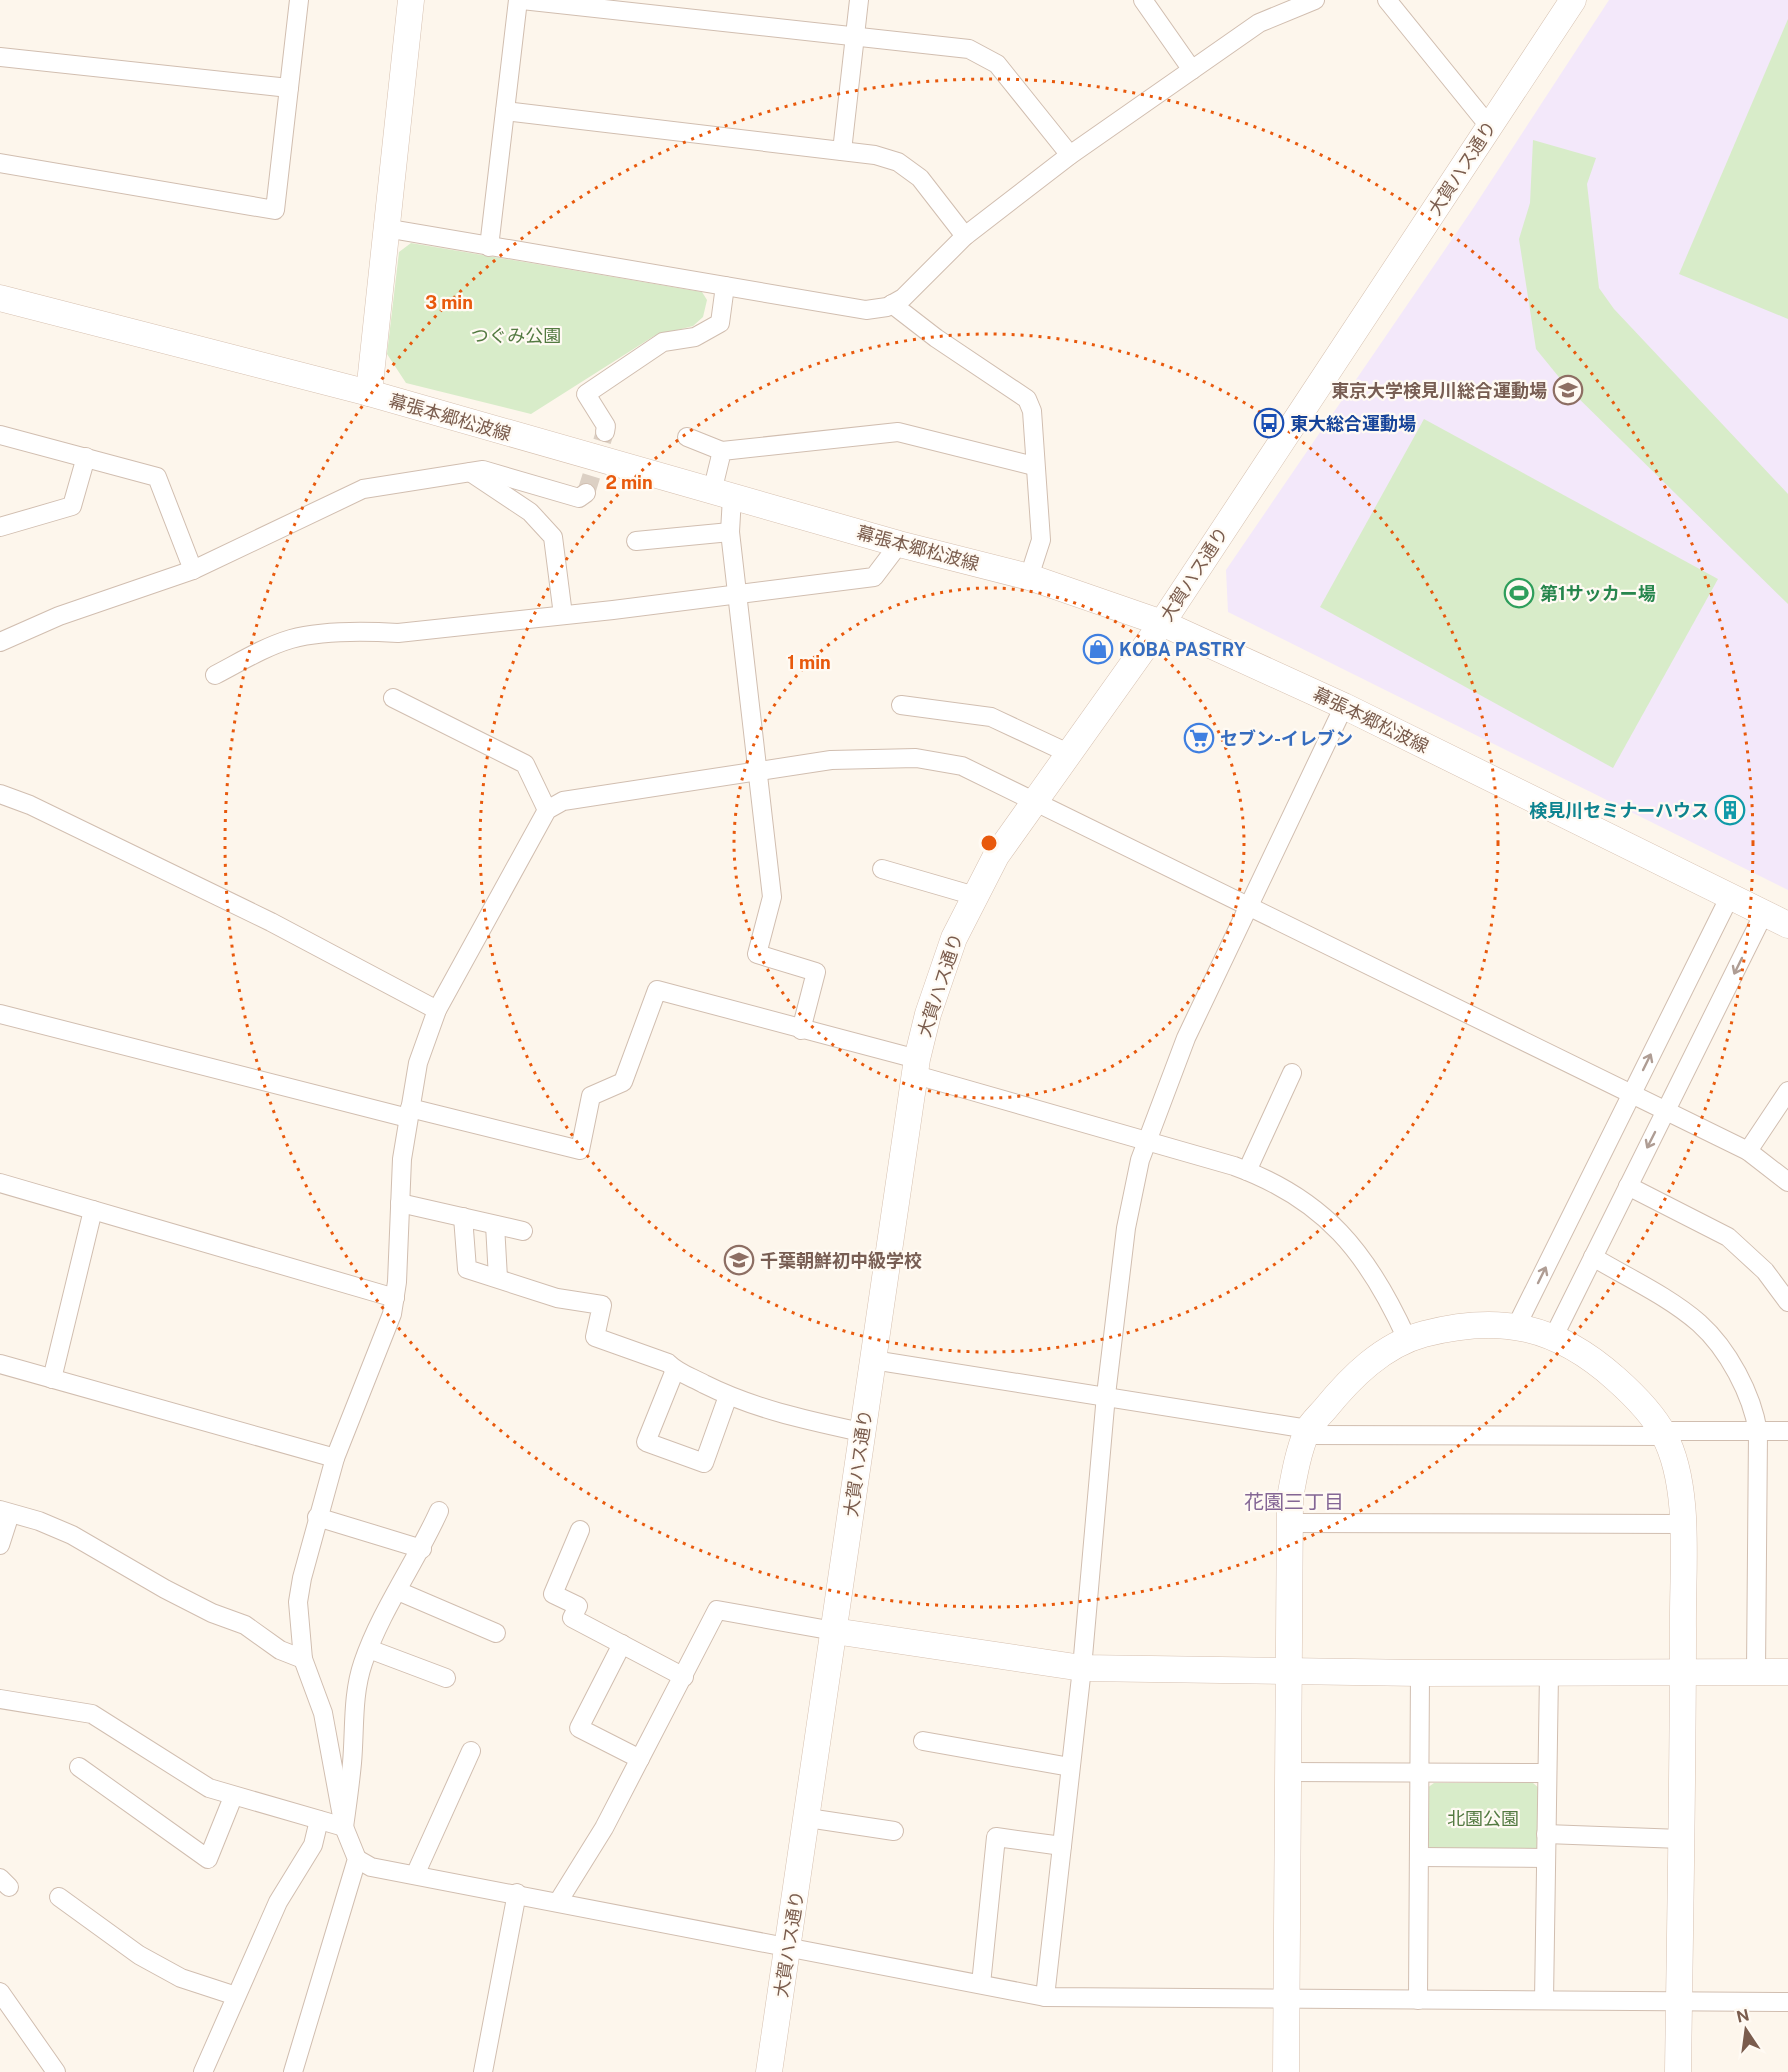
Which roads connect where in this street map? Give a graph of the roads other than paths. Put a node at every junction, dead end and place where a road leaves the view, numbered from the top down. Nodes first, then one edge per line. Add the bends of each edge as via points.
1 (299, 0) edge
2 (411, 0) edge
3 (520, 0) edge
4 (859, 0) edge
5 (1143, 0) edge
6 (1315, 0) edge
7 (1387, 0) edge
8 (1573, 0) edge
9 (855, 35) junction
10 (0, 57) edge
11 (1192, 70) junction
12 (289, 88) junction
13 (505, 111) junction
14 (1489, 126) junction
15 (842, 151) junction
16 (1070, 155) junction
17 (0, 164) edge
18 (385, 228) junction
19 (965, 236) junction
20 (489, 247) junction
21 (724, 286) junction
22 (1, 302) edge
23 (892, 304) junction
24 (369, 393) junction
25 (605, 432) tunnel mouth
26 (0, 435) edge
27 (687, 437) dead end
28 (722, 452) junction
29 (86, 457) junction
30 (1034, 466) junction
31 (470, 472) junction
32 (586, 493) dead end
33 (722, 495) junction
34 (0, 527) edge
35 (730, 532) junction
36 (636, 541) dead end
37 (899, 544) junction
38 (193, 570) junction
39 (1029, 577) junction
40 (738, 592) junction
41 (563, 615) junction
42 (1162, 623) junction
43 (0, 642) edge
44 (215, 675) dead end
45 (393, 698) dead end
46 (901, 705) dead end
47 (1344, 706) junction
48 (1068, 753) junction
49 (757, 773) junction
50 (0, 794) edge
51 (1034, 801) junction
52 (547, 810) junction
53 (882, 869) dead end
54 (975, 896) junction
55 (1730, 896) junction
56 (1250, 906) junction
57 (1764, 913) junction
58 (1788, 925) edge
59 (437, 1010) junction
60 (0, 1014) edge
61 (801, 1030) junction
62 (917, 1067) junction
63 (1292, 1073) dead end
64 (1788, 1091) edge
65 (1632, 1094) junction
66 (1666, 1111) junction
67 (409, 1113) junction
68 (1145, 1139) junction
69 (1748, 1151) junction
70 (1247, 1171) junction
71 (1788, 1182) edge
72 (0, 1183) edge
73 (1628, 1186) junction
74 (400, 1203) junction
75 (93, 1210) junction
76 (463, 1217) junction
77 (495, 1225) junction
78 (524, 1231) dead end
79 (1593, 1257) junction
80 (498, 1278) junction
81 (395, 1298) junction
82 (1788, 1302) edge
83 (1516, 1327) junction
84 (1554, 1336) junction
85 (1407, 1339) junction
86 (873, 1360) junction
87 (0, 1364) edge
88 (675, 1370) junction
89 (52, 1379) junction
90 (1106, 1395) junction
91 (728, 1396) junction
92 (1788, 1431) edge
93 (861, 1432) junction
94 (1307, 1432) junction
95 (1758, 1432) junction
96 (1663, 1433) junction
97 (335, 1458) junction
98 (439, 1511) dead end
99 (5, 1512) edge
100 (317, 1517) junction
101 (1289, 1523) junction
102 (1682, 1524) junction
103 (580, 1530) dead end
104 (0, 1545) edge
105 (422, 1549) junction
106 (398, 1591) junction
107 (834, 1631) junction
108 (496, 1633) dead end
109 (622, 1644) junction
110 (369, 1649) junction
111 (303, 1659) junction
112 (1082, 1668) junction
113 (1288, 1669) junction
114 (1683, 1672) junction
115 (1756, 1672) junction
116 (1788, 1672) edge
117 (1420, 1673) junction
118 (1549, 1673) junction
119 (684, 1677) junction
120 (446, 1678) dead end
121 (0, 1699) edge
122 (923, 1741) dead end
123 (471, 1751) dead end
124 (640, 1759) junction
125 (79, 1767) dead end
126 (1070, 1767) junction
127 (1287, 1772) junction
128 (1420, 1773) junction
129 (1547, 1773) junction
130 (233, 1797) junction
131 (808, 1818) junction
132 (319, 1820) junction
133 (344, 1827) junction
134 (894, 1831) dead end
135 (1546, 1834) junction
136 (1681, 1839) junction
137 (1062, 1846) junction
138 (1419, 1857) junction
139 (1546, 1858) junction
140 (357, 1859) junction
141 (415, 1875) junction
142 (517, 1893) junction
143 (59, 1897) dead end
144 (558, 1902) junction
145 (789, 1948) junction
146 (981, 1984) junction
147 (0, 1992) edge
148 (236, 1996) junction
149 (1045, 1997) junction
150 (1286, 1999) junction
151 (1418, 2000) junction
152 (1544, 2000) junction
153 (1788, 2002) edge
154 (1679, 2003) junction
155 (56, 2072) edge
156 (203, 2072) edge
157 (293, 2072) edge
158 (483, 2072) edge
159 (769, 2072) edge
160 (1286, 2072) edge
161 (1678, 2072) edge

1 - 12 street
2 - 18 street
3 - 9 street
3 - 13 street
4 - 9 street
5 - 11 street
6 - 11 street via 1259,23
7 - 14 street
8 - 14 street, 大賀ハス通り
9 - 15 street
9 - 16 street via 969,49 997,64
10 - 12 street
11 - 16 street
12 - 17 street via 274,210
13 - 15 street
13 - 20 street
14 - 42 street, 大賀ハス通り
15 - 19 street via 898,162 920,178
16 - 19 street
18 - 20 street
18 - 24 street
19 - 23 street via 917,287
20 - 21 street
21 - 23 street via 866,310
21 - 25 street via 720,324 695,337 663,342 586,394 606,426
22 - 24 street, 幕張本郷松波線
23 - 30 street via 1028,399
24 - 33 street, 幕張本郷松波線
26 - 29 street
27 - 28 street
28 - 30 street via 898,432
28 - 33 street
29 - 34 street via 72,506
29 - 38 street via 157,477
30 - 39 street via 1041,540
31 - 32 street via 483,470 579,498
31 - 38 street via 363,489
31 - 41 street via 531,512 553,537
33 - 35 street
33 - 37 street, 幕張本郷松波線
35 - 36 street
35 - 40 street
37 - 39 street, 幕張本郷松波線
37 - 40 street via 874,577
38 - 43 street via 50,620
39 - 42 street, 幕張本郷松波線
40 - 41 street
40 - 49 street
41 - 44 street via 398,633 293,639
42 - 47 street, 幕張本郷松波線
42 - 48 street, 大賀ハス通り
45 - 52 street via 525,764
46 - 48 street via 991,717
47 - 55 street, 幕張本郷松波線
47 - 56 street
48 - 51 street, 大賀ハス通り
49 - 51 street via 831,759 916,758 962,766
49 - 52 street via 563,801
49 - 61 street via 772,897 757,954 816,972
50 - 59 street via 271,922
51 - 54 street, 大賀ハス通り via 996,856
51 - 56 street
52 - 59 street
53 - 54 street
54 - 62 street, 大賀ハス通り via 954,938 928,1014
55 - 57 street, 幕張本郷松波線
65 -> 55 street
56 - 65 street
56 - 68 street via 1186,1038
57 - 58 street, 幕張本郷松波線
57 -> 66 street
59 - 67 street via 418,1063
60 - 67 street
61 - 62 street
61 - 67 street via 657,990 623,1082 591,1096 580,1150
62 - 68 street
62 - 86 street, 大賀ハス通り
63 - 70 street
64 - 69 street
65 - 66 street
83 -> 65 street
66 - 69 street
66 -> 73 street
67 - 74 street
68 - 70 street
68 - 90 street via 1126,1228
69 - 71 street
70 - 85 street via 1269,1180 1329,1220 1385,1291
72 - 75 street
73 - 79 street
73 - 82 street via 1728,1237 1765,1271
74 - 76 street
74 - 81 street
75 - 81 street
75 - 89 street
76 - 77 street
76 - 80 street via 467,1269
77 - 78 street
77 - 80 street
79 - 84 street
79 - 95 street via 1700,1324 1738,1377
80 - 88 street via 557,1298 602,1305 595,1338 668,1363
81 - 97 street
83 - 84 street
83 - 85 street via 1471,1326
84 - 96 street via 1596,1361 1630,1391
85 - 94 street via 1345,1383
86 - 90 street
86 - 93 street, 大賀ハス通り
87 - 89 street
88 - 91 street
88 - 91 street via 646,1442 704,1463
89 - 97 street
90 - 94 street
90 - 112 street
91 - 93 street via 777,1414
92 - 95 street
93 - 107 street, 大賀ハス通り
94 - 96 street
94 - 101 street via 1290,1498
95 - 96 street
95 - 115 street
96 - 102 street via 1682,1498
97 - 100 street
98 - 105 street
99 - 104 street
99 - 111 street via 72,1535 165,1589 245,1625 280,1650
100 - 105 street
100 - 111 street via 298,1602
101 - 102 street
101 - 113 street
102 - 114 street
103 - 109 street via 553,1594 578,1606 572,1618
105 - 106 street
106 - 108 street
106 - 110 street
107 - 112 street
107 - 119 street via 717,1610
107 - 131 street, 大賀ハス通り
109 - 119 street
109 - 124 street via 579,1728
110 - 120 street
110 - 133 street via 356,1694
111 - 133 street via 323,1713
112 - 113 street
112 - 126 street
113 - 117 street
113 - 127 street
114 - 115 street
114 - 118 street
114 - 136 street
115 - 116 street
117 - 118 street
117 - 128 street
118 - 129 street
119 - 124 street
121 - 130 street via 92,1714 209,1788
122 - 126 street
123 - 141 street
124 - 144 street via 604,1828
125 - 130 street via 208,1859
126 - 137 street
127 - 128 street
127 - 150 street
128 - 129 street
128 - 138 street
129 - 135 street
130 - 132 street
131 - 134 street
131 - 145 street, 大賀ハス通り
132 - 133 street
132 - 148 street via 313,1845 278,1902
133 - 140 street
135 - 136 street
135 - 139 street
136 - 154 street
137 - 146 street via 996,1837
137 - 149 street
138 - 139 street
138 - 151 street
139 - 152 street
140 - 141 street via 371,1867
140 - 157 street
141 - 142 street
142 - 144 street
142 - 158 street
143 - 148 street via 140,1955 182,1978
144 - 145 street
145 - 146 street
145 - 159 street, 大賀ハス通り
146 - 149 street
147 - 155 street
148 - 156 street
149 - 150 street
150 - 151 street
150 - 160 street
151 - 152 street
152 - 154 street
153 - 154 street
154 - 161 street

